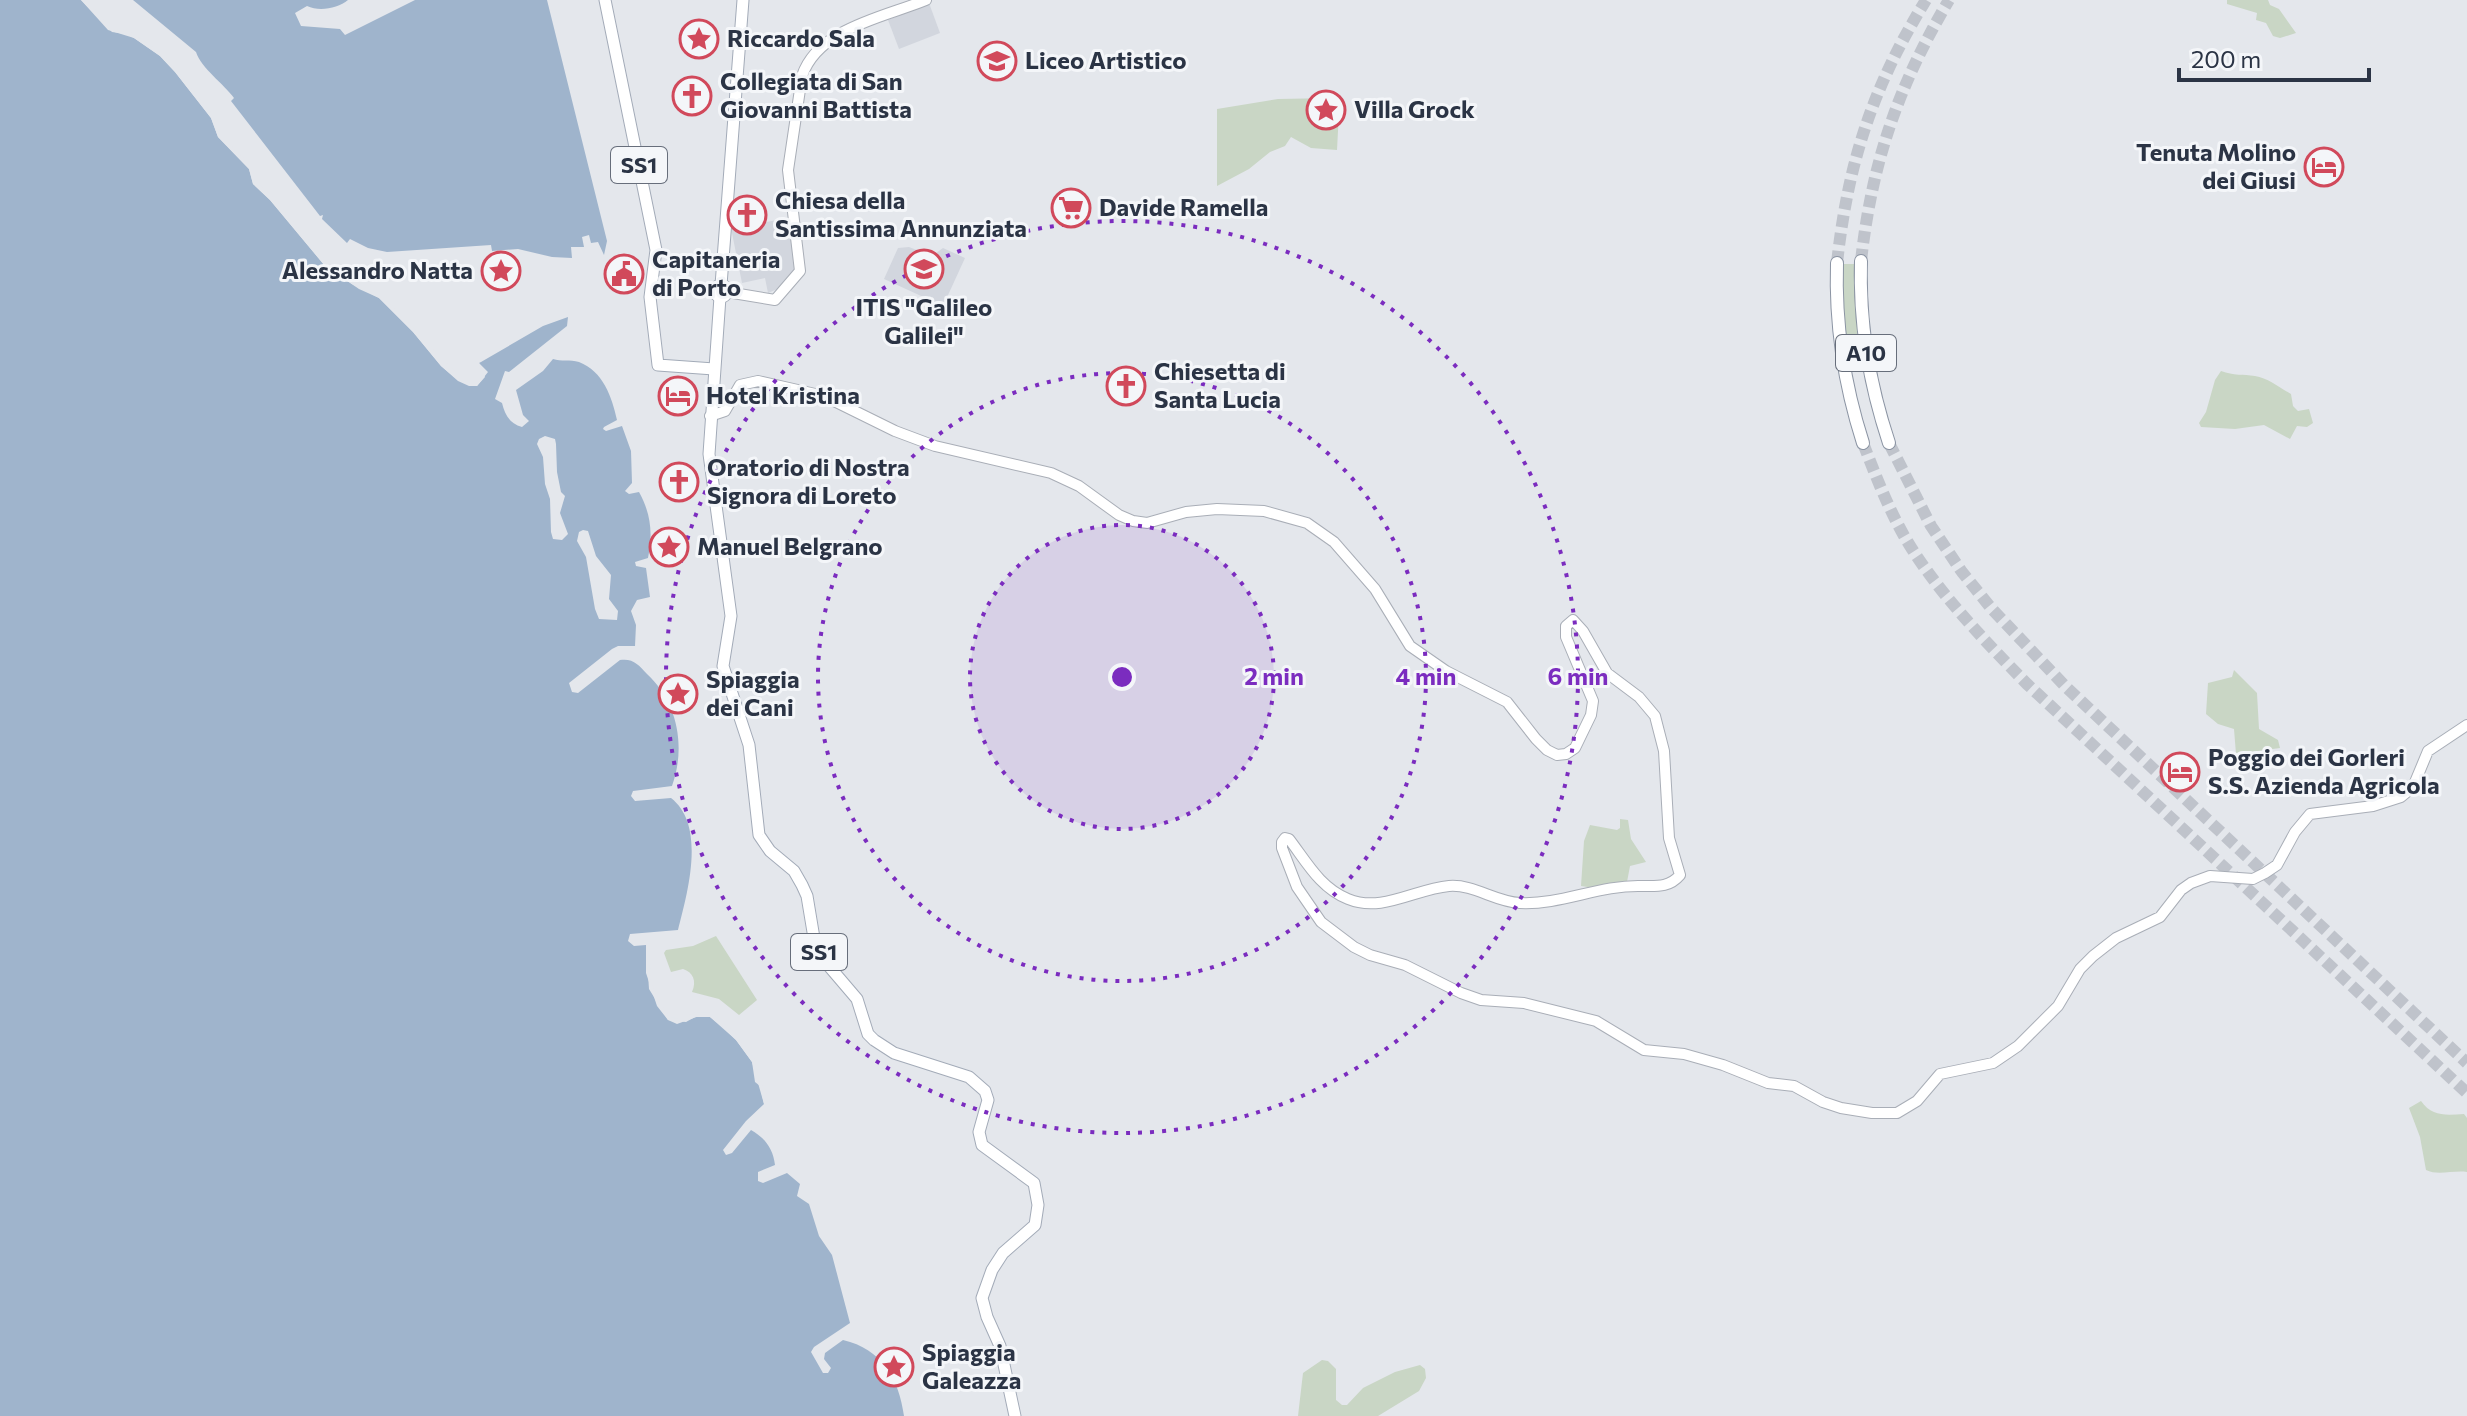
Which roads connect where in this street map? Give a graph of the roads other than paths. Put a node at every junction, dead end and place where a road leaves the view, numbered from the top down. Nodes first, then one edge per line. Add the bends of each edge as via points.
1 (605, 0) edge
2 (926, 0) edge
3 (743, 5) edge
4 (1861, 261) tunnel mouth
5 (1837, 263) tunnel mouth
6 (723, 292) junction
7 (714, 369) junction
8 (710, 416) junction
9 (1863, 443) tunnel mouth
10 (1889, 443) tunnel mouth
11 (2467, 725) edge
12 (1015, 1416) edge

1 - 7 main road, SS1 via 656,250 651,316 658,365
2 - 6 main road via 840,33 809,62 802,76 788,170 799,275 775,300
3 - 6 main road, SS1
4 - 10 highway, A10 via 1865,344
5 - 9 highway, A10 via 1840,348
6 - 7 main road, SS1
7 - 8 main road, SS1
8 - 11 main road via 725,411 740,385 758,381 824,396 935,446 1051,473 1133,521 1217,509 1264,511 1307,523 1334,542 1375,589 1410,646 1507,702 1536,739 1557,755 1575,748 1593,701 1570,652 1565,630 1573,620 1607,673 1655,716 1664,751 1669,838 1680,875 1674,883 1616,886 1530,903 1503,902 1452,886 1367,904 1347,899 1319,880 1285,838 1285,861 1297,887 1321,922 1354,947 1461,993 1596,1021 1644,1050 1723,1065 1768,1083 1794,1086 1841,1108 1897,1113 1917,1101 1940,1074 2003,1057 2058,1006 2093,956 2160,917 2181,890 2210,876 2253,879 2277,865 2310,814 2401,797 2413,787 2428,751
8 - 12 main road, SS1 via 710,469 731,616 723,666 749,745 759,835 802,885 815,944 857,999 868,1034 894,1053 979,1084 988,1100 979,1132 982,1145 1027,1176 1037,1193 1035,1225 1003,1253 982,1298 1000,1346

